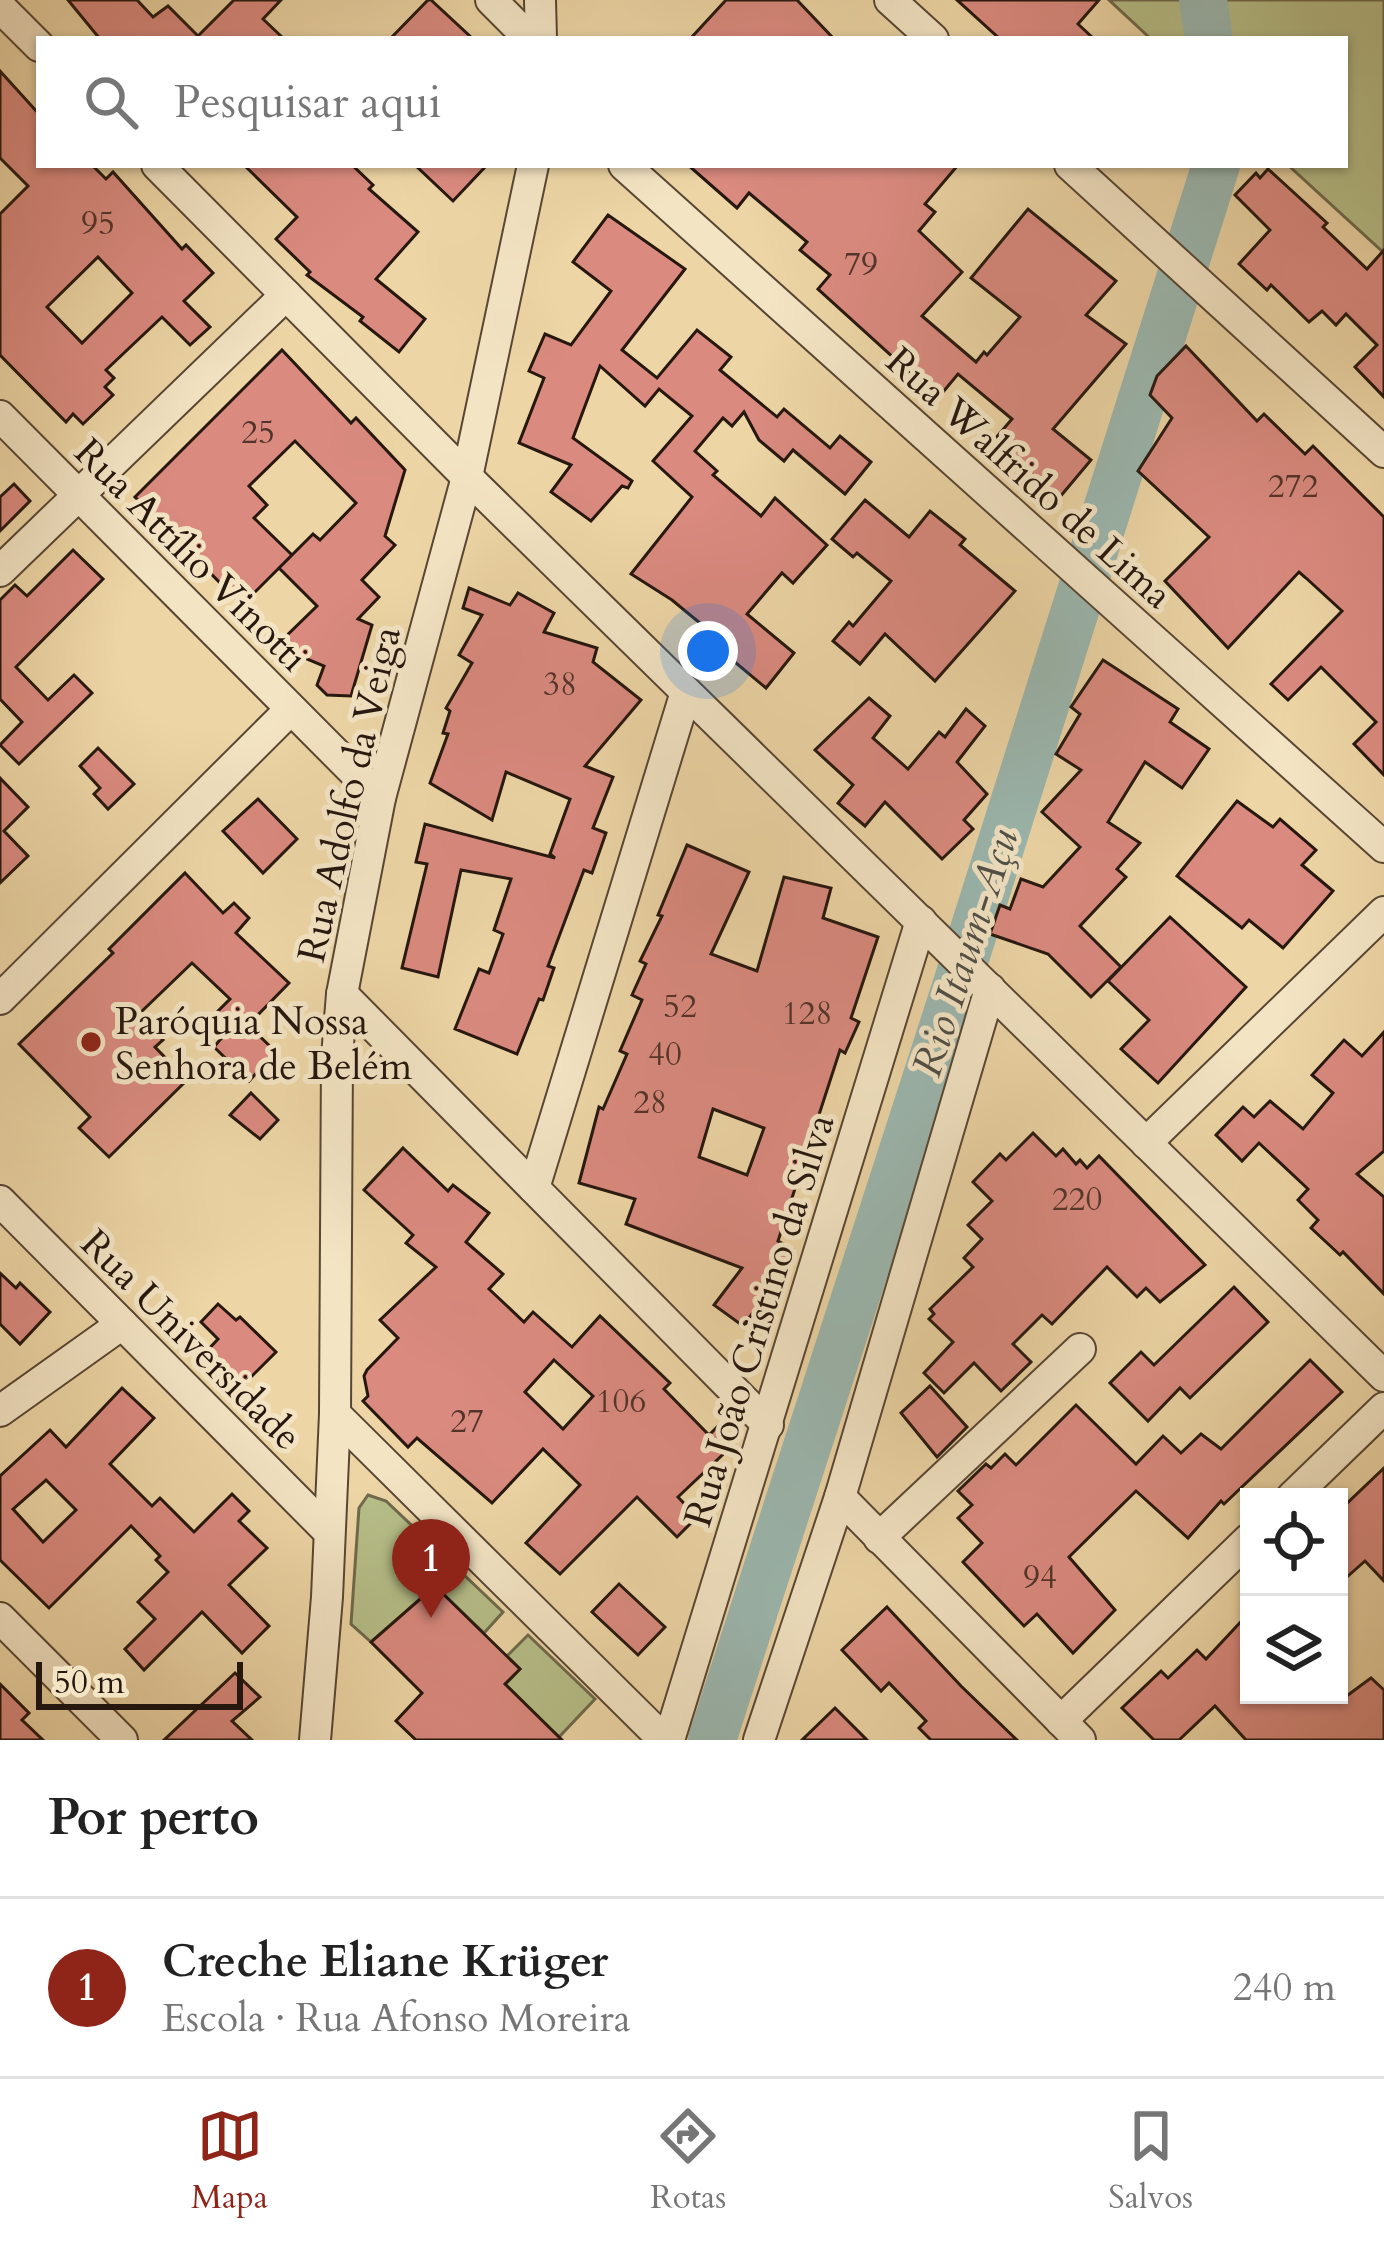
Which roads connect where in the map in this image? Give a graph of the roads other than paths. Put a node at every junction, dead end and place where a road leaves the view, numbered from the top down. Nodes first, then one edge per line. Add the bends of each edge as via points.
1 (491, 0) edge
2 (540, 0) edge
3 (890, 0) edge
4 (0, 7) edge
5 (527, 36) edge
6 (541, 36) edge
7 (930, 36) edge
8 (36, 43) edge
9 (160, 168) edge
10 (532, 168) edge
11 (627, 168) edge
12 (1073, 168) edge
13 (286, 295) junction
14 (0, 416) edge
15 (1384, 452) edge
16 (467, 478) junction
17 (79, 495) junction
18 (0, 571) edge
19 (686, 692) junction
20 (292, 709) junction
21 (380, 798) junction
22 (1384, 847) edge
23 (1384, 912) edge
24 (920, 921) junction
25 (982, 982) junction
26 (342, 994) junction
27 (0, 999) edge
28 (1146, 1143) junction
29 (534, 1188) junction
30 (0, 1202) edge
31 (122, 1324) junction
32 (1080, 1348) dead end
33 (1384, 1376) edge
34 (1384, 1408) edge
35 (0, 1411) edge
36 (334, 1414) junction
37 (768, 1425) junction
38 (1301, 1488) edge
39 (840, 1497) junction
40 (329, 1532) junction
41 (879, 1538) junction
42 (1240, 1549) edge
43 (0, 1618) edge
44 (1070, 1730) edge
45 (122, 1740) edge
46 (315, 1740) edge
47 (667, 1740) edge
48 (759, 1740) edge

1 - 5 street
2 - 6 street
3 - 7 street
4 - 8 street
9 - 13 street
10 - 16 street, Rua Adolfo da Veiga
11 - 22 street, Rua Walfrido de Lima
12 - 15 street
13 - 16 street
13 - 17 street
14 - 17 street, Rua Attílio Vinotti
16 - 19 street
16 - 21 street, Rua Adolfo da Veiga
17 - 18 street
17 - 20 street, Rua Attílio Vinotti
19 - 24 street
19 - 29 street
20 - 21 street, Rua Attílio Vinotti
20 - 27 street
21 - 26 street, Rua Adolfo da Veiga
23 - 28 street
24 - 25 street
24 - 37 street, Rua João Cristino da Silva
25 - 28 street
25 - 39 street
26 - 29 street
26 - 36 street, Rua Adolfo da Veiga
28 - 33 street
29 - 37 street
30 - 31 street, Rua Universidade
31 - 35 street
31 - 40 street, Rua Universidade
32 - 41 street
34 - 38 street
36 - 40 street, Rua Adolfo da Veiga
36 - 47 street
37 - 47 street, Rua João Cristino da Silva
39 - 41 street
39 - 48 street
40 - 46 street, Rua Adolfo da Veiga
41 - 44 street
42 - 44 street
43 - 45 street

